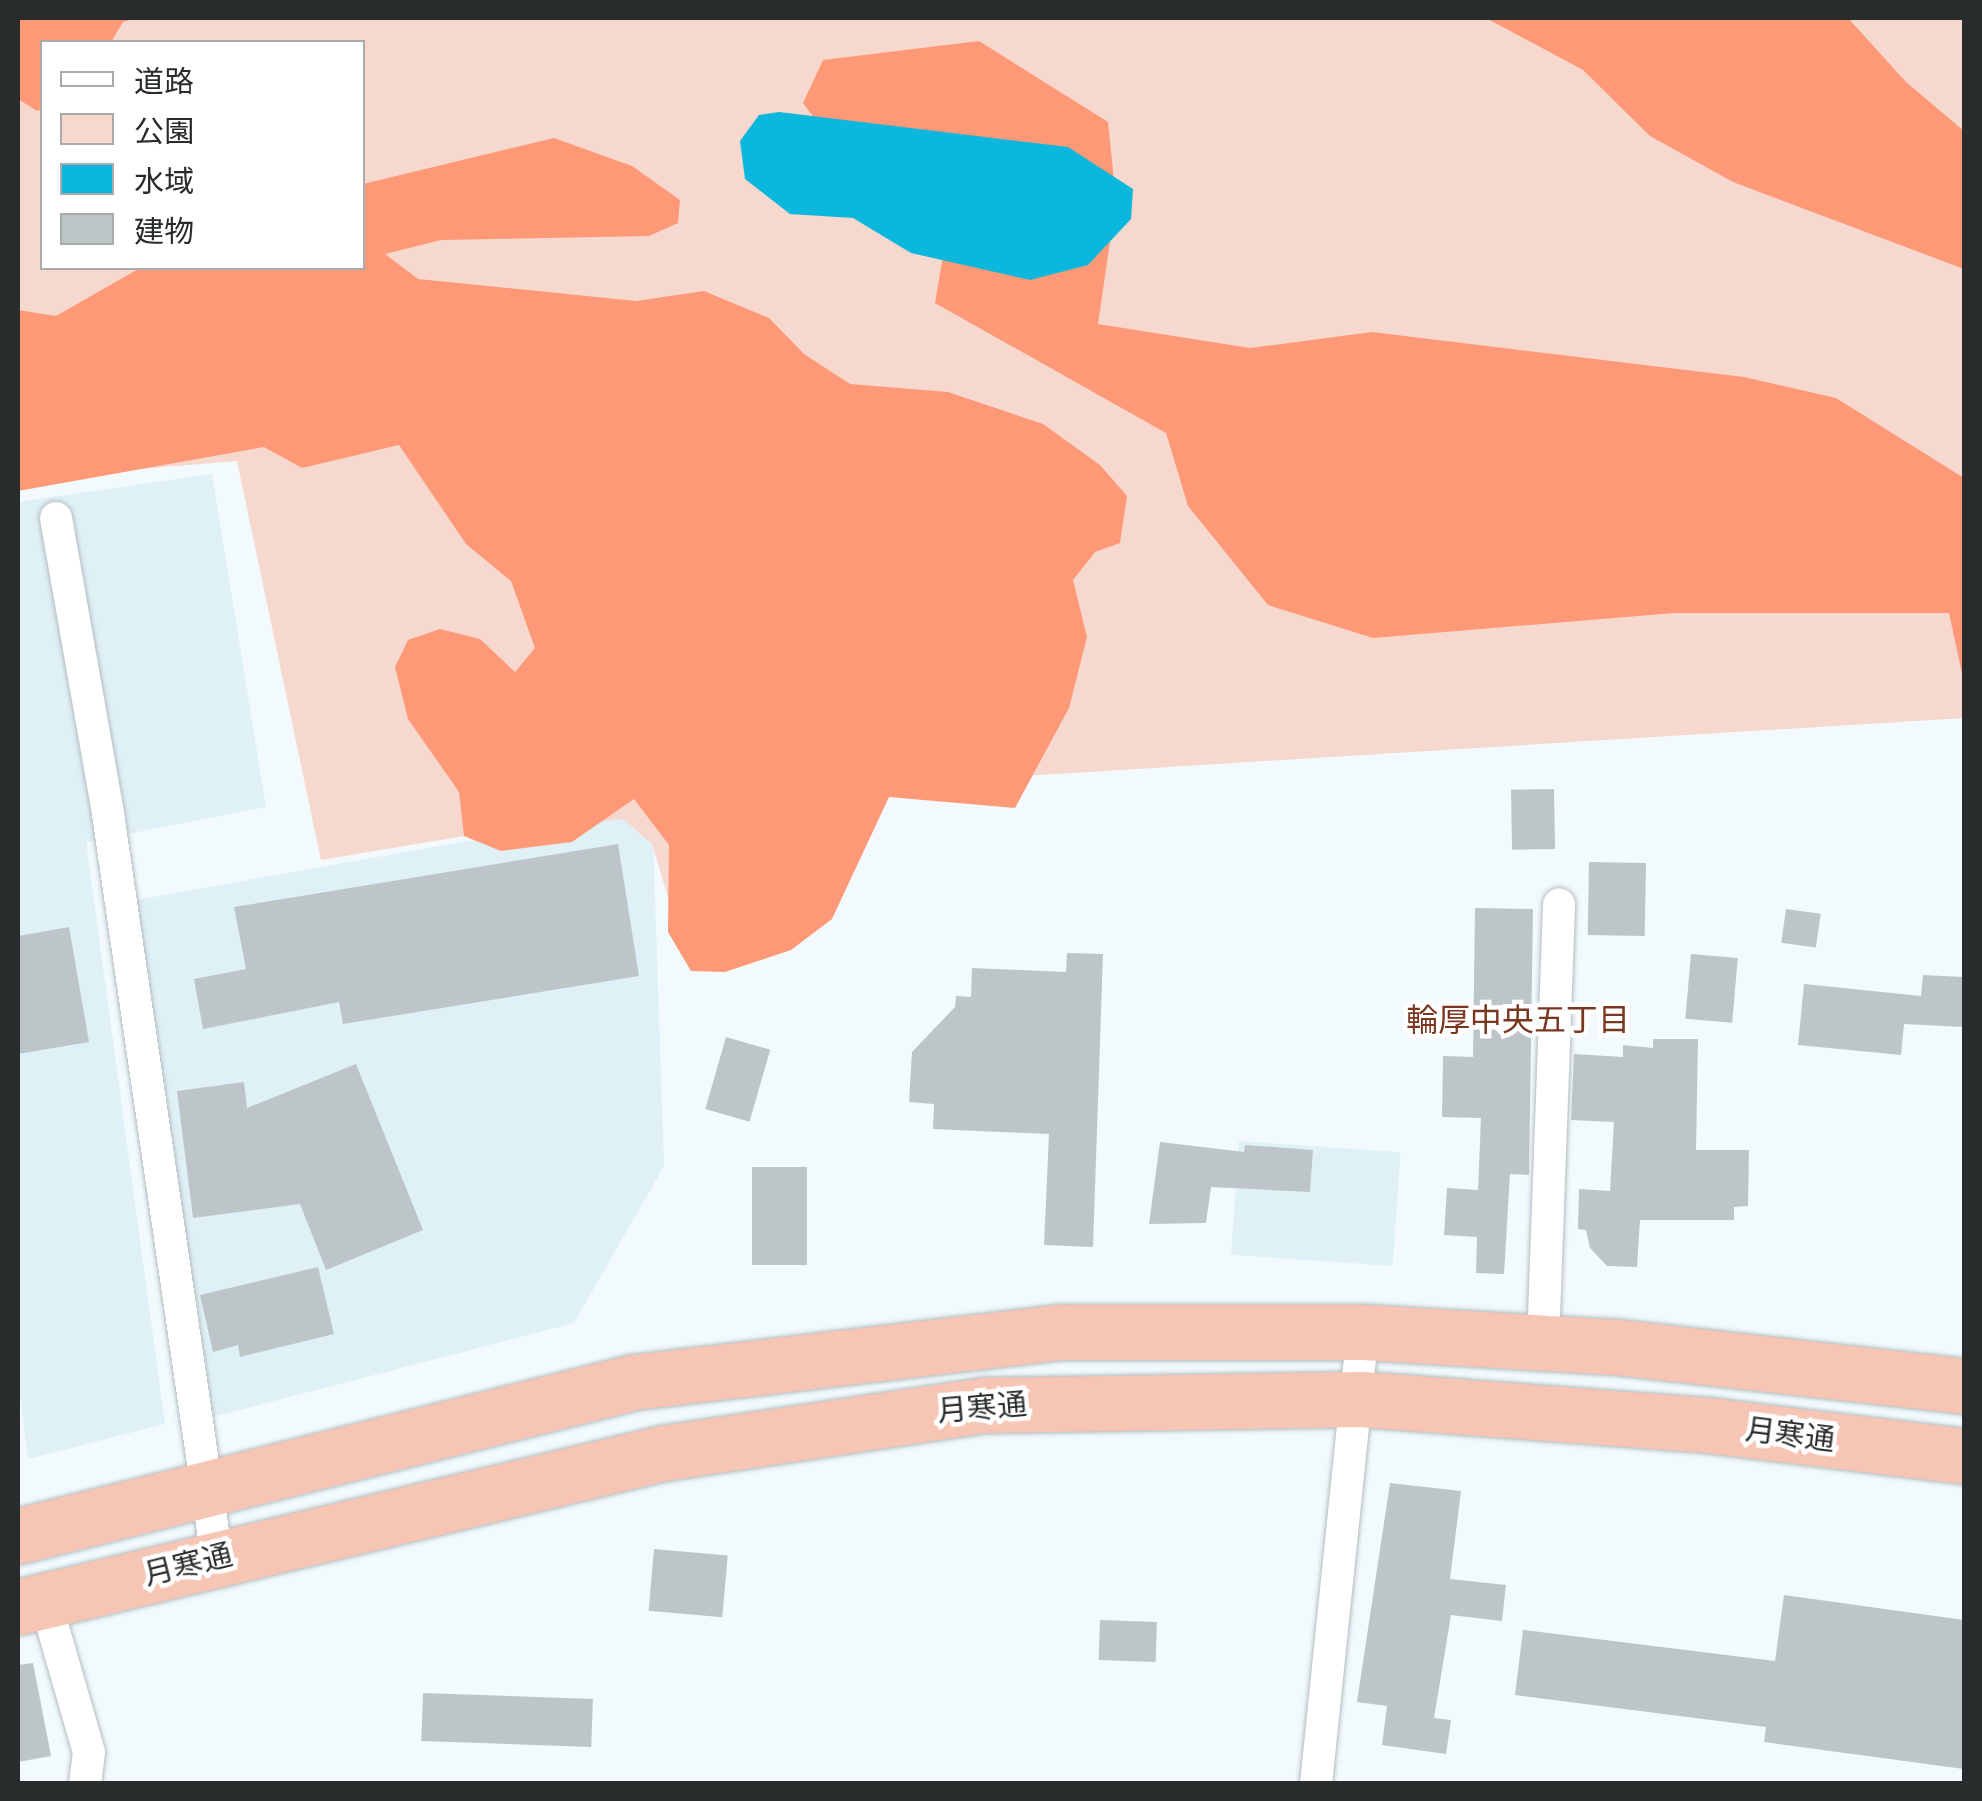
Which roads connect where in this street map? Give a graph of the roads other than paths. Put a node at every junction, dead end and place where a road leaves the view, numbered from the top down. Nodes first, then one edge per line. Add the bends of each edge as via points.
1 (56, 518) dead end
2 (1558, 904) dead end
3 (1364, 1332) junction
4 (1542, 1343) junction
5 (788, 1359) junction
6 (1964, 1386) edge
7 (1361, 1399) junction
8 (796, 1432) junction
9 (1964, 1456) edge
10 (205, 1489) junction
11 (18, 1536) edge
12 (217, 1558) junction
13 (31, 1604) edge
14 (84, 1784) edge
15 (1316, 1784) edge

1 - 10 street via 108,814
2 - 4 street
3 - 4 highway
3 - 5 highway via 1062,1332
3 - 7 street
4 - 6 highway
5 - 8 highway
5 - 10 highway via 634,1382
7 - 8 highway, 月寒通 via 986,1405
7 - 9 highway, 月寒通 via 1716,1426
7 - 15 street
8 - 12 highway, 月寒通 via 664,1453
10 - 11 highway
10 - 12 street
12 - 13 highway, 月寒通
13 - 14 street via 89,1752

